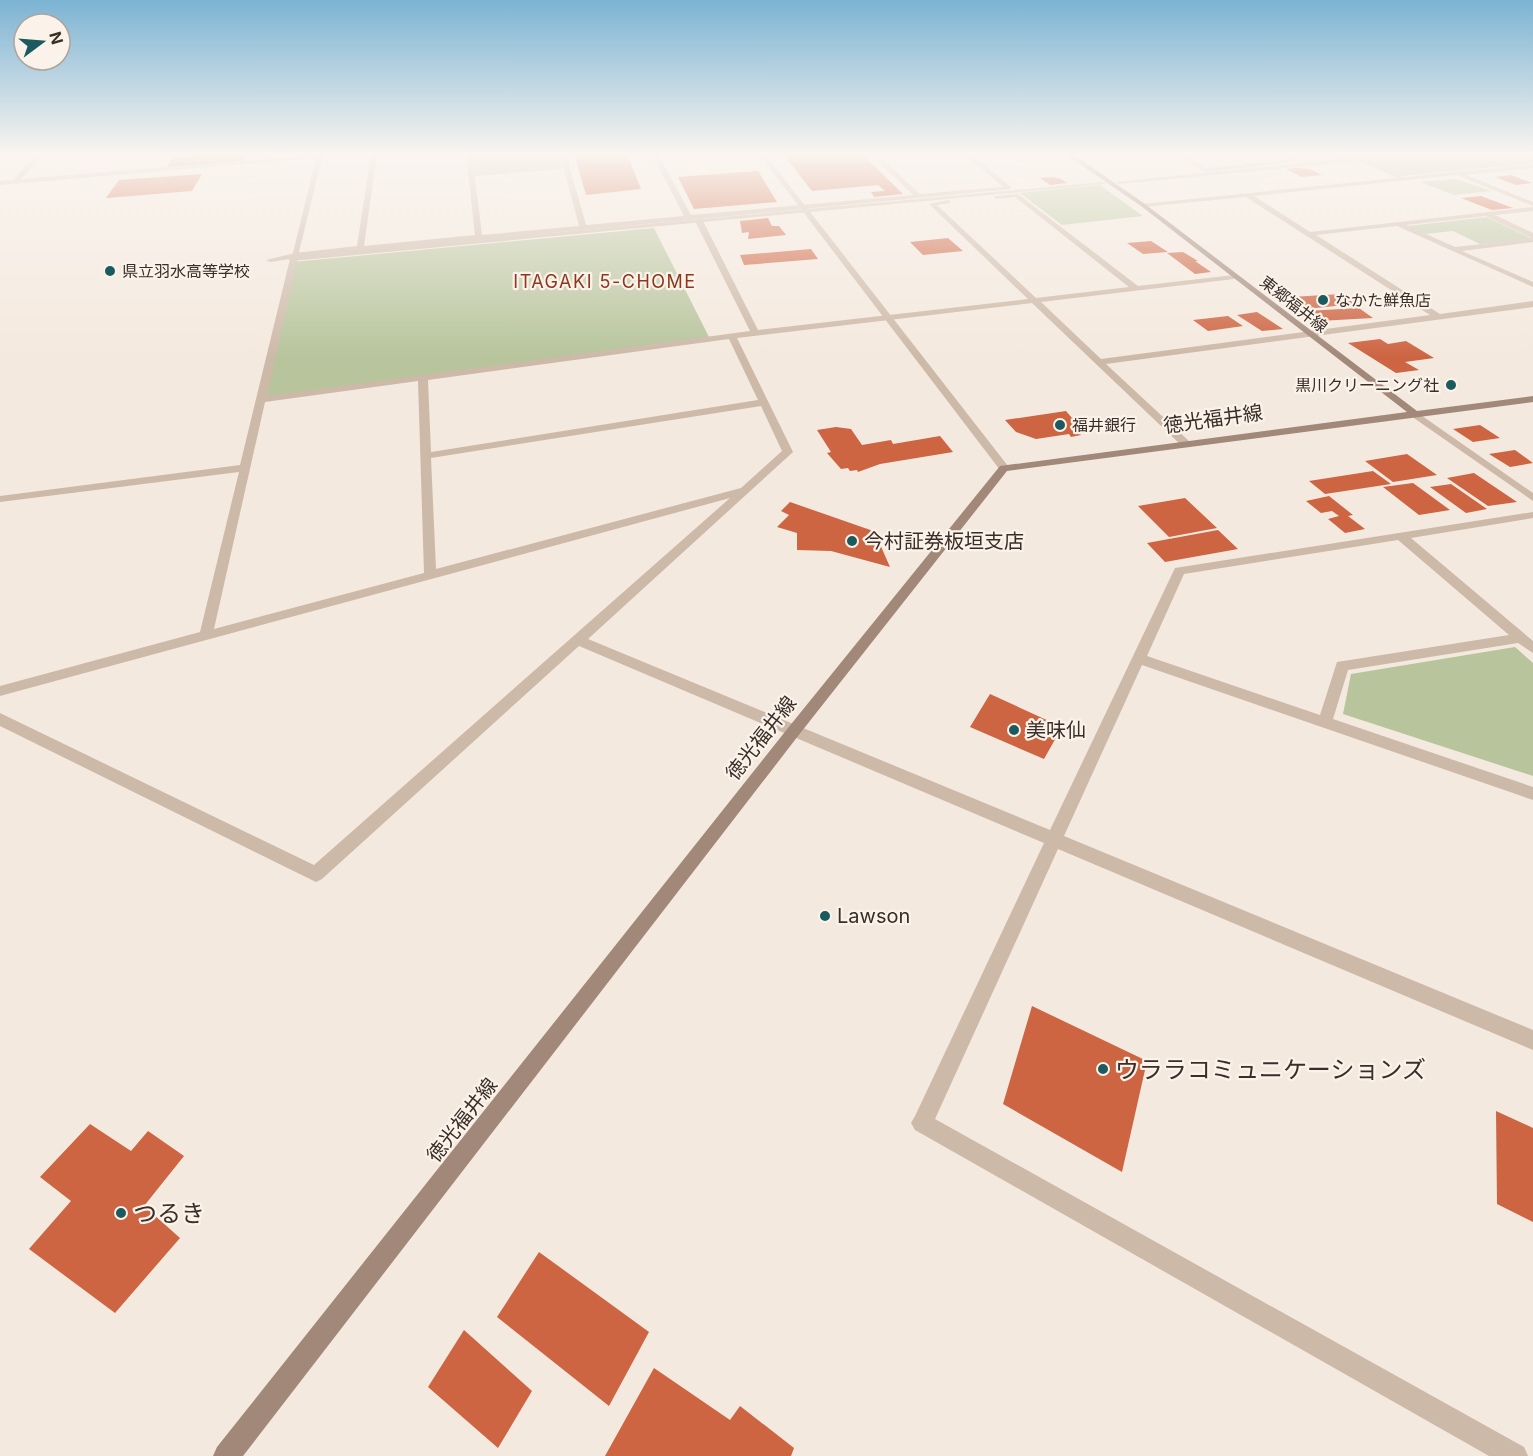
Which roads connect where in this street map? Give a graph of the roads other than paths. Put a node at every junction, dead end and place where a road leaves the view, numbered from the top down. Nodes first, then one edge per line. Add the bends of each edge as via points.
1 (303, 222) edge
2 (364, 222) edge
3 (477, 222) edge
4 (582, 222) edge
5 (636, 222) edge
6 (688, 222) edge
7 (699, 222) edge
8 (816, 222) edge
9 (951, 222) edge
10 (1051, 222) edge
11 (1164, 222) edge
12 (1291, 222) edge
13 (1416, 222) edge
14 (1504, 222) edge
15 (1397, 224) junction
16 (583, 227) junction
17 (1310, 234) junction
18 (1533, 236) edge
19 (479, 237) junction
20 (1533, 240) edge
21 (360, 248) junction
22 (1454, 250) junction
23 (294, 257) junction
24 (270, 260) dead end
25 (1234, 277) junction
26 (1533, 285) edge
27 (1136, 288) junction
28 (1033, 299) junction
29 (1533, 304) edge
30 (888, 317) junction
31 (1439, 317) junction
32 (755, 333) junction
33 (1308, 334) junction
34 (732, 336) junction
35 (1099, 362) junction
36 (423, 378) junction
37 (1533, 399) edge
38 (261, 400) junction
39 (764, 402) junction
40 (1415, 414) junction
41 (1186, 444) junction
42 (426, 456) junction
43 (246, 468) junction
44 (1004, 468) junction
45 (745, 491) junction
46 (1533, 498) edge
47 (0, 499) edge
48 (1533, 515) edge
49 (1401, 536) junction
50 (430, 575) junction
51 (206, 636) junction
52 (1521, 638) junction
53 (577, 640) junction
54 (1533, 648) edge
55 (1138, 658) junction
56 (0, 691) edge
57 (0, 719) edge
58 (1325, 722) junction
59 (793, 732) junction
60 (1533, 794) edge
61 (1055, 841) junction
62 (1533, 1040) edge
63 (226, 1456) edge
64 (1515, 1456) edge

1 - 23 street
2 - 21 street
3 - 19 street
4 - 16 street
5 - 16 street
6 - 23 street
7 - 32 street
8 - 30 street
9 - 28 street
10 - 27 street
11 - 25 main road, 東郷福井線
12 - 17 street
13 - 15 street
14 - 18 street
15 - 17 street
15 - 22 street
16 - 19 street
17 - 31 street
19 - 21 street
20 - 22 street
21 - 23 street
22 - 26 street
23 - 24 street
23 - 38 street
25 - 27 street
25 - 33 main road, 東郷福井線
27 - 28 street
28 - 30 street
28 - 35 street
29 - 31 street
30 - 32 street
30 - 44 street
31 - 33 street
32 - 34 street
33 - 35 street
33 - 40 main road, 東郷福井線
34 - 36 street
34 - 39 street
35 - 41 street
36 - 38 street
36 - 42 street
37 - 40 main road, 徳光福井線
38 - 43 street
39 - 42 street
39 - 45 street via 788,452
40 - 41 main road, 徳光福井線
40 - 46 street
41 - 44 main road, 徳光福井線
42 - 50 street
43 - 47 street
43 - 51 street
44 - 59 main road, 徳光福井線
45 - 50 street
45 - 53 street
48 - 49 street
49 - 52 street
49 - 55 street via 1179,571
50 - 51 street
51 - 56 street
52 - 54 street
52 - 58 street via 1342,666
53 - 57 street via 316,874
53 - 59 street
55 - 58 street
55 - 61 street
58 - 60 street
59 - 61 street
59 - 63 main road, 徳光福井線
61 - 62 street
61 - 64 street via 922,1123

